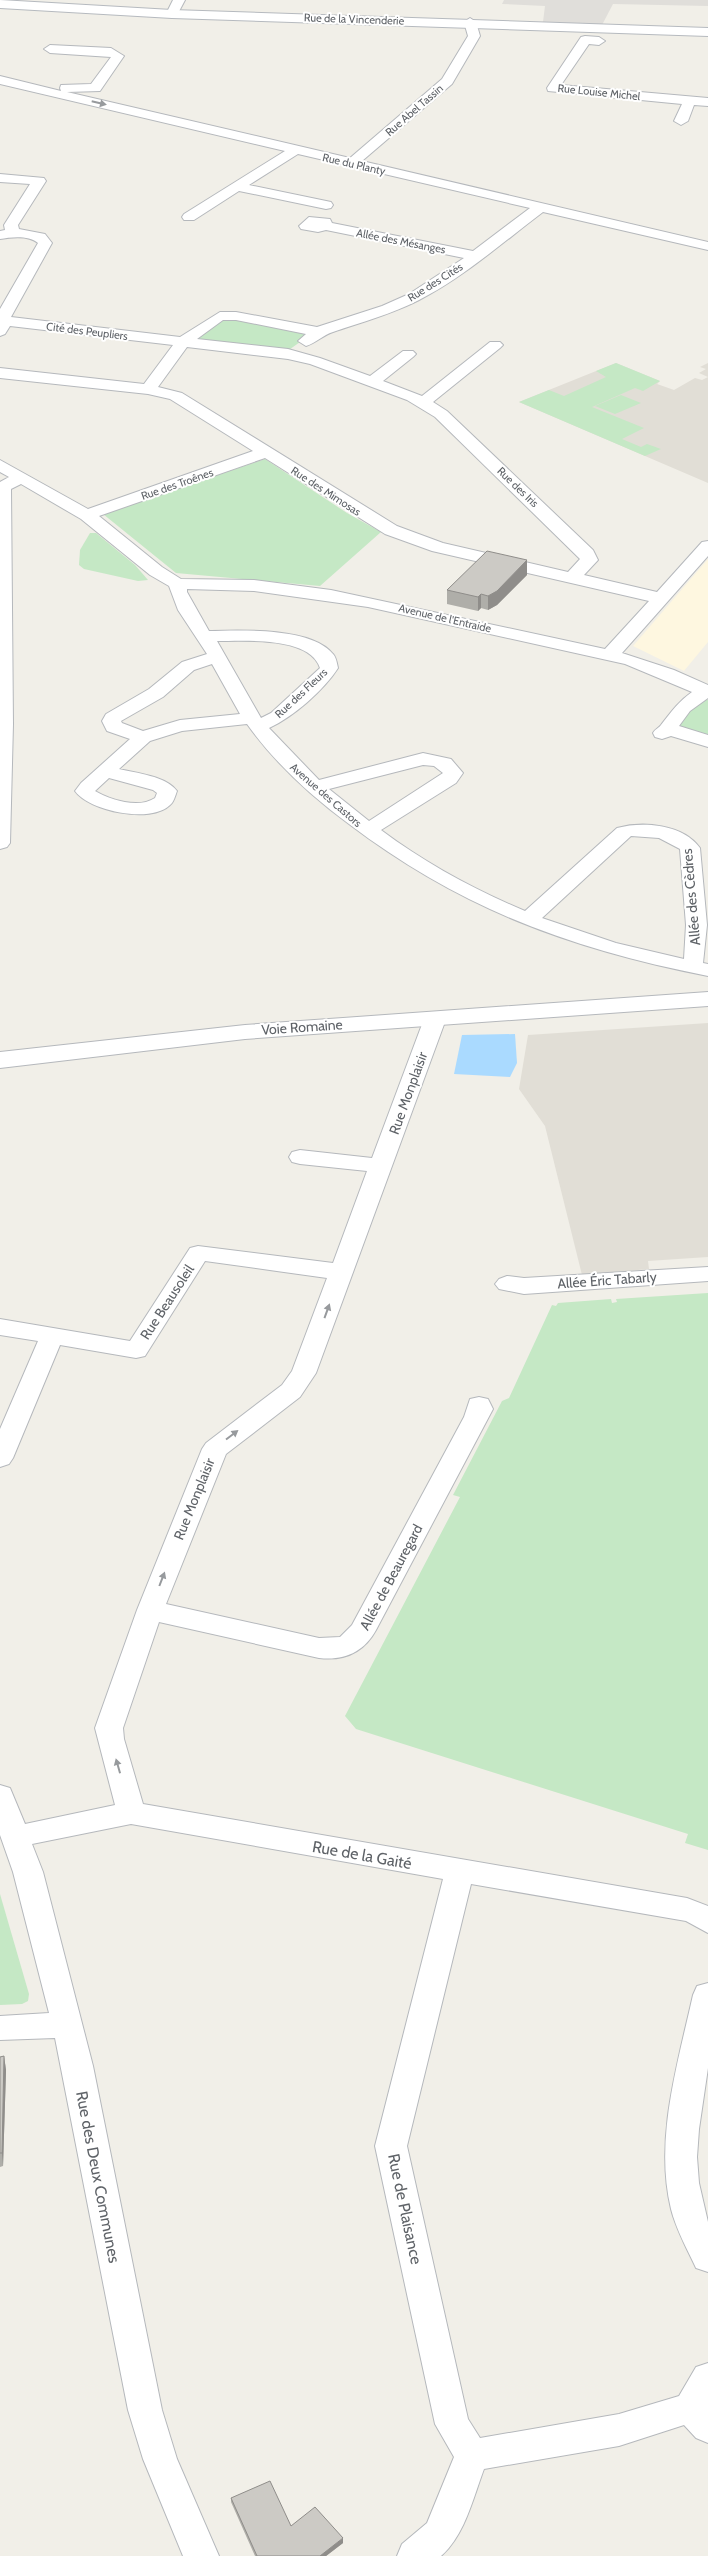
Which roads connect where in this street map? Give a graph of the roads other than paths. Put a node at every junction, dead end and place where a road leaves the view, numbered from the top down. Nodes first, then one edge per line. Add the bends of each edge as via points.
1 (179, 0) edge
2 (0, 4) edge
3 (172, 14) junction
4 (470, 22) junction
5 (607, 27) junction
6 (708, 32) edge
7 (50, 49) dead end
8 (0, 80) edge
9 (47, 91) junction
10 (690, 100) junction
11 (708, 102) edge
12 (681, 121) dead end
13 (295, 150) junction
14 (352, 163) junction
15 (0, 178) edge
16 (237, 187) junction
17 (326, 205) dead end
18 (539, 208) junction
19 (189, 217) dead end
20 (326, 226) dead end
21 (6, 233) edge
22 (708, 246) edge
23 (476, 256) junction
24 (1, 326) edge
25 (318, 332) junction
26 (183, 342) junction
27 (495, 345) dead end
28 (288, 354) junction
29 (408, 354) dead end
30 (0, 373) edge
31 (372, 382) junction
32 (148, 389) junction
33 (424, 402) junction
34 (266, 452) junction
35 (0, 465) edge
36 (22, 477) junction
37 (87, 515) junction
38 (708, 546) edge
39 (573, 578) junction
40 (177, 584) junction
41 (661, 598) junction
42 (2, 627) edge
43 (206, 636) junction
44 (610, 656) junction
45 (217, 657) junction
46 (706, 692) edge
47 (255, 722) junction
48 (143, 737) junction
49 (708, 741) edge
50 (106, 771) dead end
51 (1, 775) edge
52 (314, 787) junction
53 (367, 830) junction
54 (0, 843) edge
55 (528, 920) junction
56 (703, 970) edge
57 (708, 999) edge
58 (708, 1007) edge
59 (605, 1008) junction
60 (435, 1019) junction
61 (0, 1060) edge
62 (300, 1157) dead end
63 (381, 1166) junction
64 (342, 1272) junction
65 (708, 1274) edge
66 (507, 1284) dead end
67 (0, 1327) edge
68 (52, 1336) junction
69 (479, 1405) dead end
70 (1, 1451) edge
71 (150, 1610) junction
72 (0, 1796) edge
73 (131, 1813) junction
74 (15, 1837) junction
75 (459, 1872) junction
76 (708, 1921) edge
77 (708, 1995) edge
78 (67, 2025) junction
79 (0, 2028) edge
80 (708, 2258) edge
81 (708, 2378) edge
82 (699, 2417) edge
83 (472, 2455) junction
84 (201, 2556) edge
85 (415, 2556) edge

1 - 3 street
2 - 3 main road, Rue de la Vincenderie
3 - 4 main road, Rue de la Vincenderie
4 - 5 main road, Rue de la Vincenderie
4 - 14 street, Rue Abel Tassin via 474,36 447,82
5 - 6 main road, Rue de la Vincenderie
5 - 10 street, Rue Louise Michel via 599,41 585,40 553,88
7 - 9 street via 111,52 118,56 95,88
8 - 9 street, Rue du Planty
9 -> 13 street, Rue du Planty
10 - 11 street, Rue Louise Michel
10 - 12 street
13 - 14 street, Rue du Planty
13 - 16 street
14 - 18 street, Rue du Planty
15 - 21 street via 40,181
16 - 17 street
16 - 19 street
18 - 22 street, Rue du Planty
18 - 23 street, Rue des Cités
20 - 23 street, Allée des Mésanges
21 - 24 street via 38,236 44,241 4,314
23 - 25 street, Rue des Cités via 414,297
24 - 26 street, Cité des Peupliers
25 - 26 street via 225,315 216,317
25 - 28 street
26 - 28 street, Cité des Peupliers
26 - 32 street
27 - 33 street
28 - 31 street, Cité des Peupliers
29 - 31 street
30 - 32 street, Rue des Mimosas
31 - 33 street, Cité des Peupliers
32 - 34 street, Rue des Mimosas via 183,399
33 - 39 street, Rue des Iris via 466,437 587,554 589,560
34 - 37 street, Rue des Troênes
34 - 39 street, Rue des Mimosas via 391,530 438,547
35 - 36 street
36 - 37 street
36 - 42 street via 3,487
37 - 40 street
38 - 41 street
39 - 41 street, Rue des Mimosas
40 - 43 street, Avenue des Castors via 177,593
40 - 44 street, Avenue de l'Entraide via 214,584 348,597
41 - 44 street
42 - 51 street
43 - 45 street, Avenue des Castors
43 - 47 street, Rue des Fleurs via 294,640 311,644 326,656 329,668 325,674 278,717
44 - 46 street, Avenue de l'Entraide via 651,666
45 - 47 street, Avenue des Castors
45 - 48 street via 188,666 166,686 111,721 114,727
46 - 49 street, Avenue de l'Entraide via 683,709 666,731
47 - 48 street via 180,726
47 - 52 street, Avenue des Castors via 275,748
48 - 50 street
51 - 54 street
52 - 53 street, Avenue des Castors
52 - 53 street via 423,759 441,762 451,768 453,773 449,779
53 - 55 street, Avenue des Castors via 458,889
55 - 56 street, Avenue des Castors via 617,950
55 - 56 street, Allée des Cèdres via 624,832 643,830 682,839 690,848 696,952
57 - 59 main road, Voie Romaine
58 - 59 main road, Voie Romaine
59 - 60 main road, Voie Romaine
60 - 61 main road, Voie Romaine via 244,1032
60 - 63 street, Rue Monplaisir
62 - 63 street
63 - 64 street, Rue Monplaisir
64 - 68 street, Rue Beausoleil via 198,1253 136,1350
71 -> 64 street, Rue Monplaisir via 215,1449 299,1383
65 - 66 street, Allée Éric Tabarly via 524,1286
67 - 68 street, Rue Beausoleil
68 - 70 street
69 - 71 street, Allée de Beauregard via 481,1409 477,1417 363,1630 349,1645 335,1650 319,1648
73 -> 71 street, Rue Monplaisir via 109,1728
72 - 74 street, Rue des Deux Communes
73 - 74 street, Rue de la Gaité
73 - 75 street, Rue de la Gaité
74 - 78 street, Rue des Deux Communes via 28,1872
75 - 76 street, Rue de la Gaité via 686,1910
75 - 83 street, Rue de Plaisance via 391,2146 452,2424
77 - 80 street via 685,2118 682,2161 687,2208
78 - 79 street
78 - 84 street, Rue des Deux Communes via 78,2066 145,2410 160,2459
81 - 82 street
82 - 83 street
83 - 85 street via 439,2534

